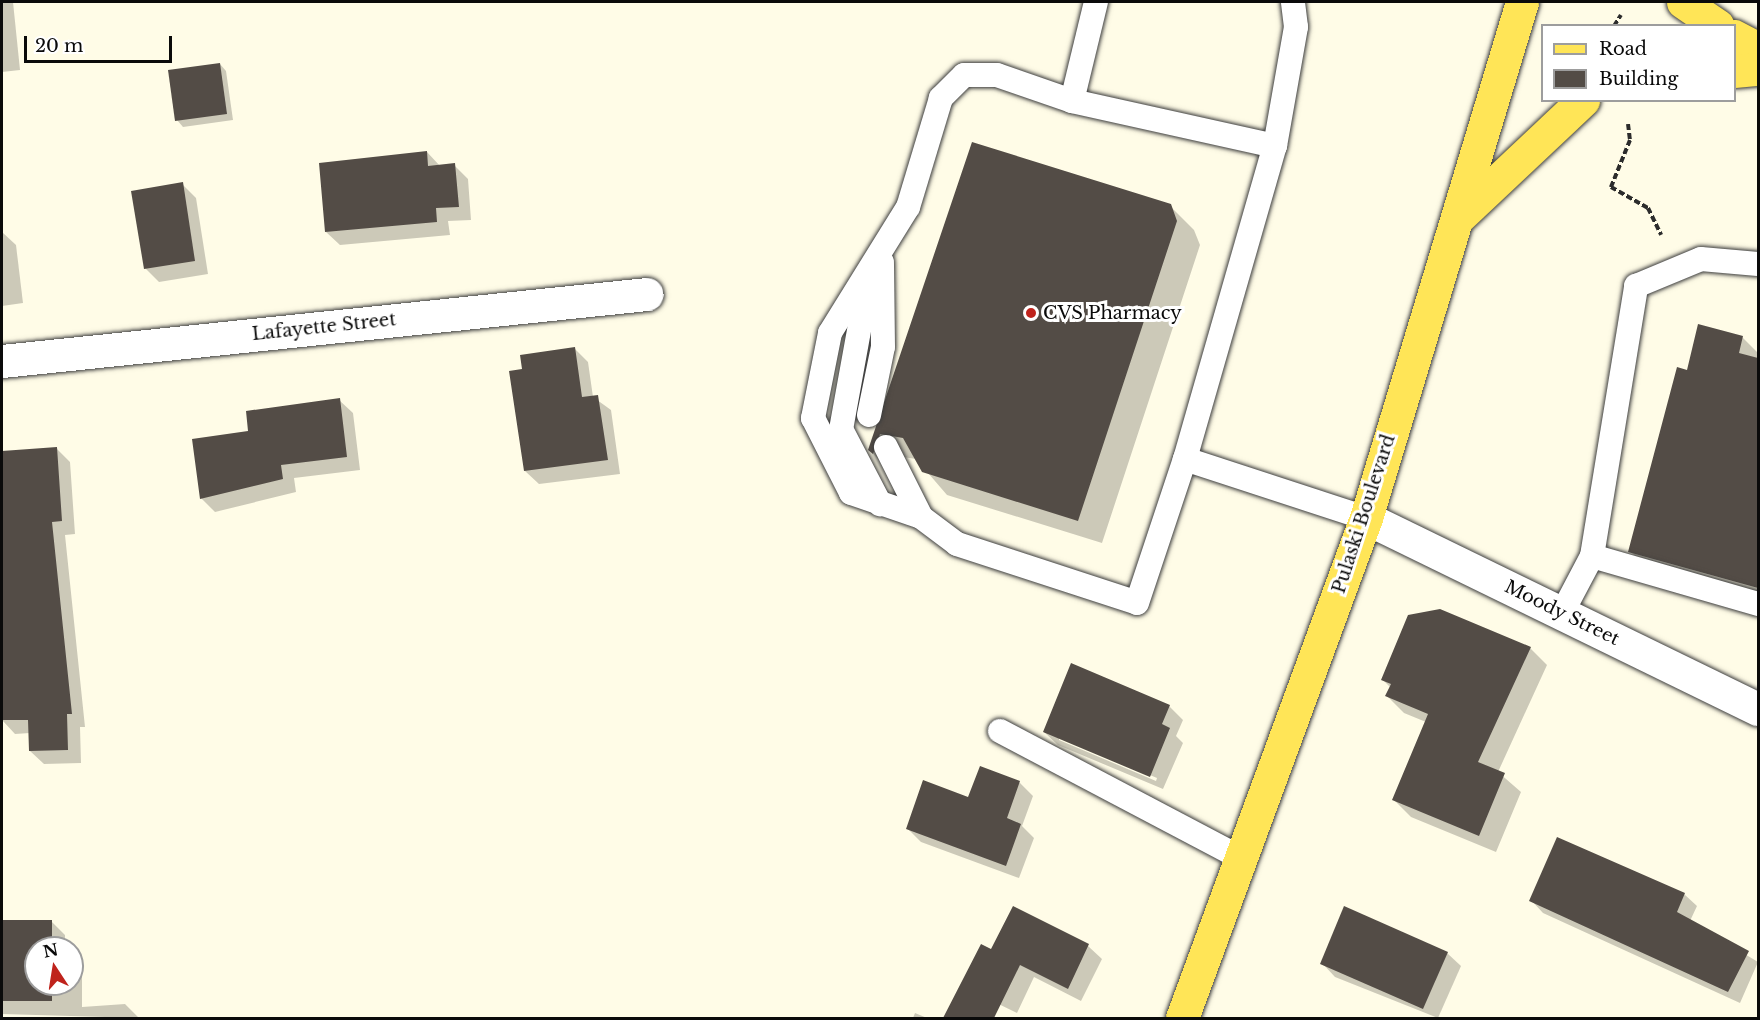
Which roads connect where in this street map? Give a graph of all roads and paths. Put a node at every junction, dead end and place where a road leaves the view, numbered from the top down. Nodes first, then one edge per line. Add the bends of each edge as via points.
1 (1096, 2) edge
2 (1293, 2) edge
3 (1522, 2) edge
4 (1683, 2) edge
5 (1621, 15) dead end
6 (1615, 24) edge
7 (1715, 24) edge
8 (1736, 37) edge
9 (1758, 50) edge
10 (1758, 69) edge
11 (1736, 71) edge
12 (1072, 101) junction
13 (1581, 102) edge
14 (1628, 124) dead end
15 (1275, 146) junction
16 (1455, 221) junction
17 (876, 257) junction
18 (1758, 264) edge
19 (1677, 269) junction
20 (647, 294) dead end
21 (2, 361) edge
22 (869, 415) dead end
23 (886, 447) dead end
24 (1185, 459) junction
25 (921, 517) junction
26 (1366, 518) junction
27 (1592, 556) junction
28 (1758, 604) edge
29 (1562, 613) junction
30 (1758, 709) edge
31 (1000, 731) dead end
32 (1241, 858) junction
33 (1182, 1018) edge

1 - 12 lane
2 - 15 lane via 1296,27
3 - 16 main road, Pulaski Boulevard
4 - 7 main road
5 - 6 path
8 - 9 main road
10 - 11 main road
12 - 15 lane
12 - 17 lane via 982,72 949,85 908,207
13 - 16 main road via 1541,134
14 - 19 path via 1630,140 1611,187 1648,208
15 - 24 lane
16 - 26 main road, Pulaski Boulevard
17 - 22 lane via 883,347
17 - 25 lane via 831,333 813,418 851,493
18 - 19 lane via 1701,259
19 - 27 lane via 1636,286
20 - 21 street, Lafayette Street
23 - 25 lane
24 - 25 lane via 1137,603 957,544
24 - 26 lane
26 - 29 street, Moody Street
26 - 32 main road, Pulaski Boulevard
27 - 28 lane
27 - 29 lane
29 - 30 street, Moody Street
31 - 32 lane
32 - 33 main road, Pulaski Boulevard

